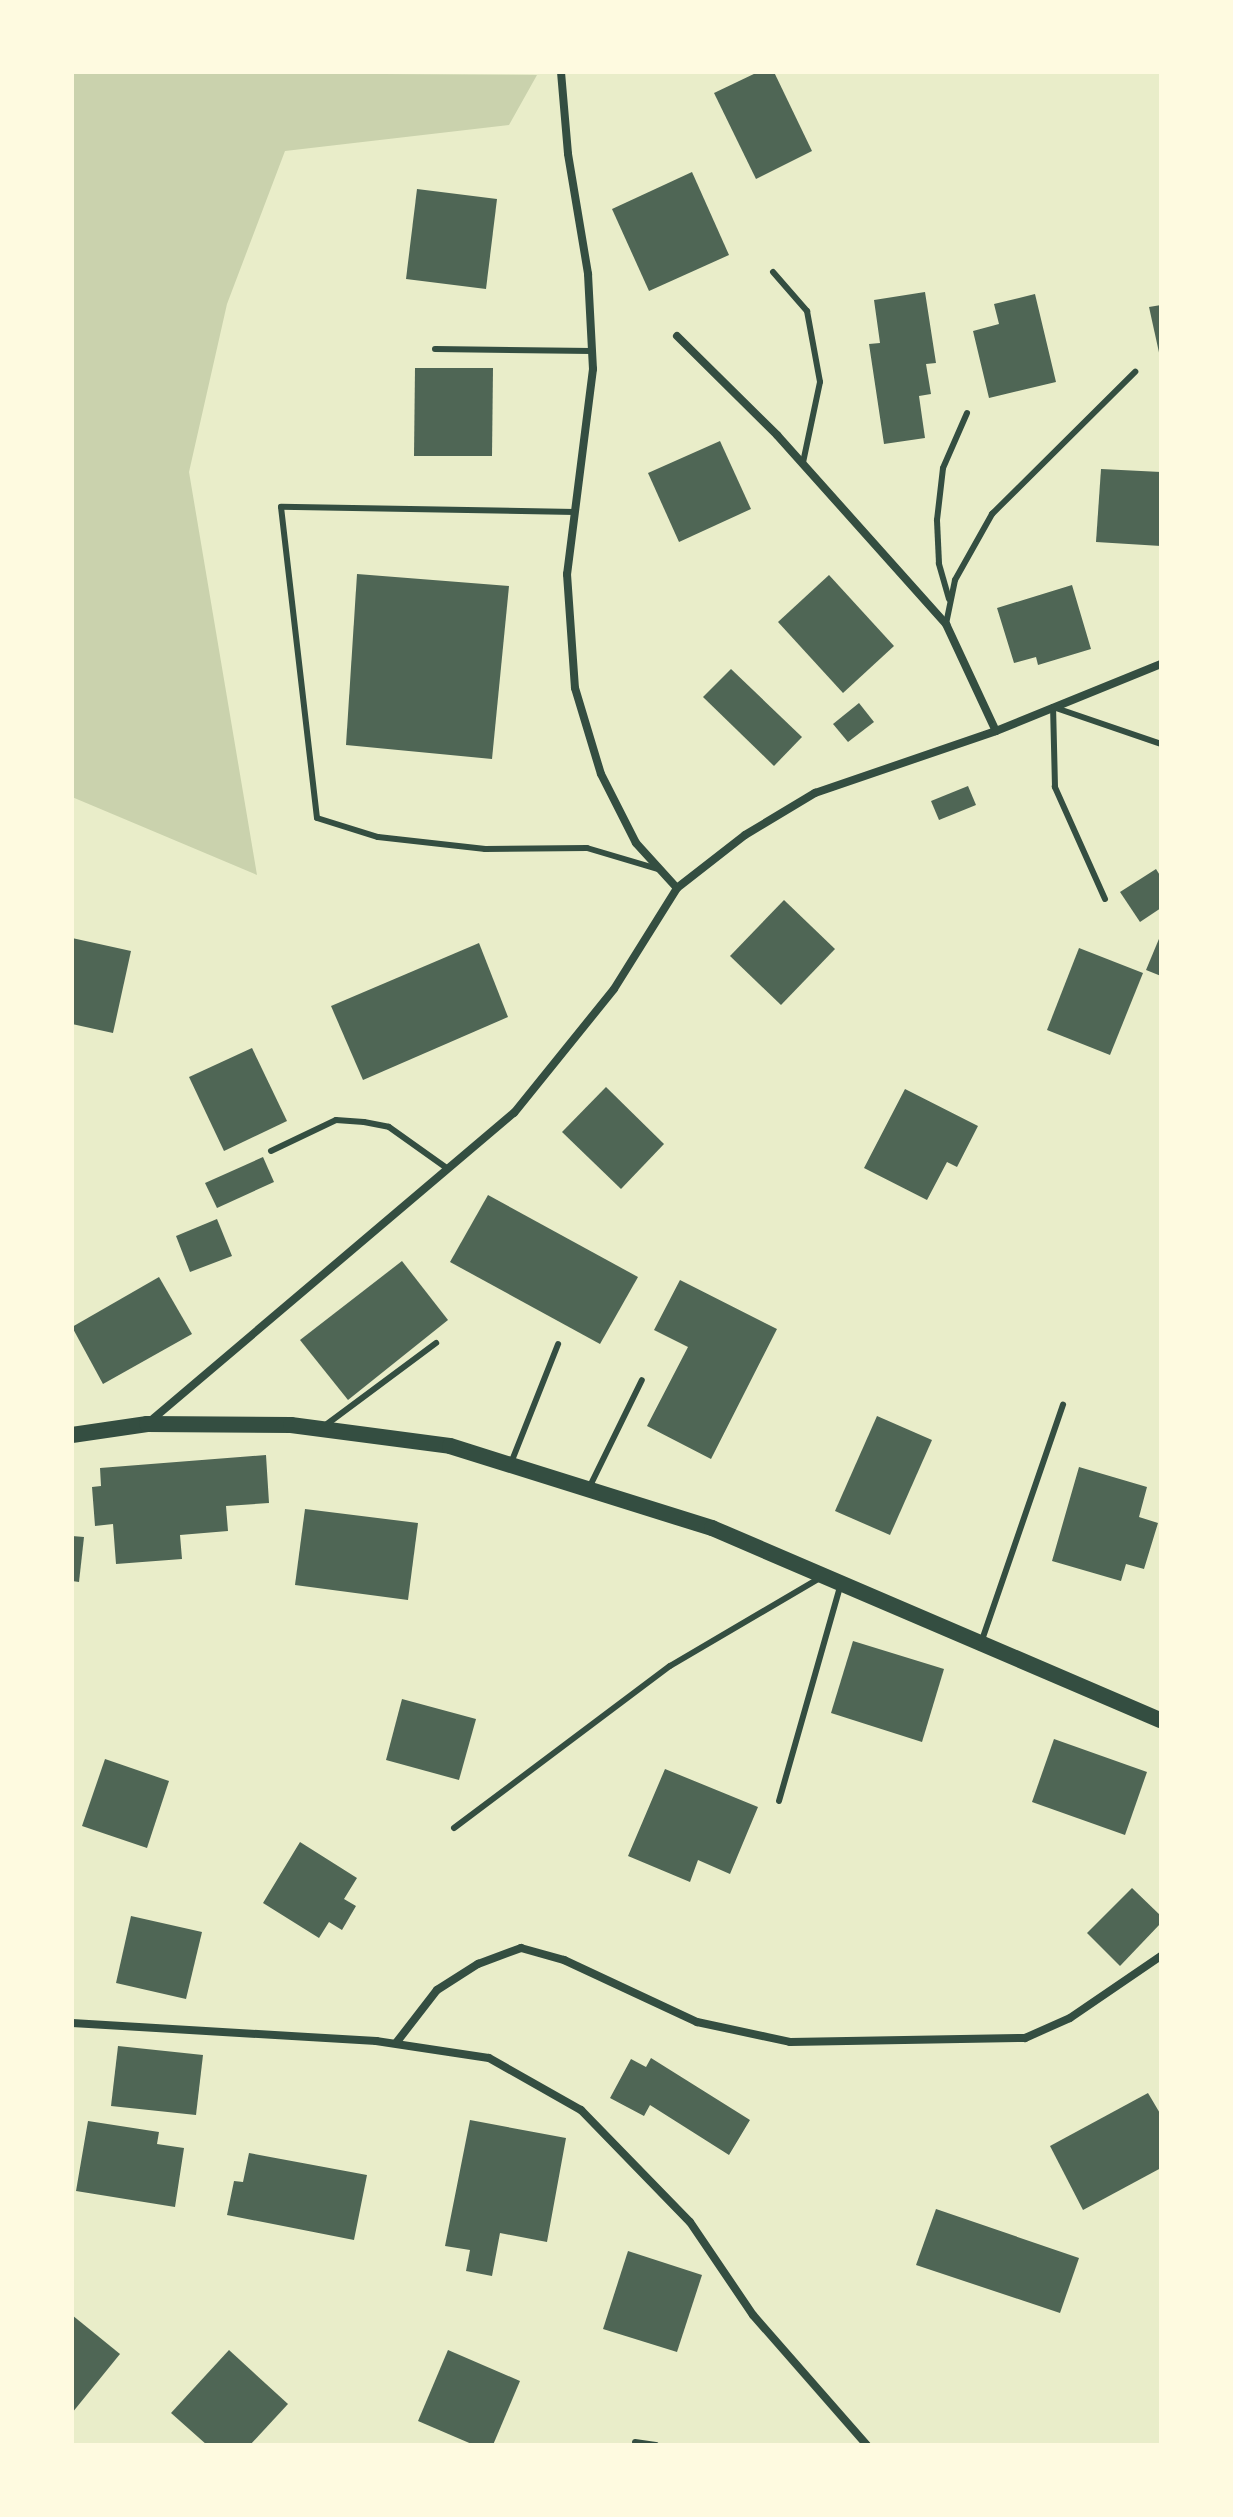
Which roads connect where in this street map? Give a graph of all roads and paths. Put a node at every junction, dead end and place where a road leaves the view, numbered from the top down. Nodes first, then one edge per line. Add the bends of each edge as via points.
1 (561, 72) edge
2 (773, 272) dead end
3 (677, 336) dead end
4 (435, 349) dead end
5 (592, 351) junction
6 (1135, 372) dead end
7 (967, 413) dead end
8 (803, 463) junction
9 (575, 512) junction
10 (950, 603) junction
11 (946, 624) junction
12 (1161, 664) edge
13 (1053, 707) junction
14 (996, 731) junction
15 (1161, 744) edge
16 (661, 870) junction
17 (677, 888) junction
18 (1105, 899) dead end
19 (271, 1151) dead end
20 (448, 1169) junction
21 (436, 1343) dead end
22 (558, 1344) dead end
23 (642, 1380) dead end
24 (1063, 1405) dead end
25 (147, 1424) junction
26 (321, 1429) junction
27 (72, 1435) edge
28 (510, 1465) junction
29 (588, 1490) junction
30 (823, 1576) junction
31 (841, 1584) junction
32 (981, 1644) junction
33 (1161, 1720) edge
34 (779, 1801) dead end
35 (454, 1828) dead end
36 (1161, 1956) edge
37 (72, 2023) edge
38 (396, 2043) junction
39 (635, 2442) dead end
40 (656, 2445) edge
41 (867, 2445) edge

1 - 5 street via 588,274
2 - 8 lane via 807,311 820,382
3 - 8 street
4 - 5 lane
5 - 9 street
6 - 10 lane via 992,514 955,580
7 - 10 lane via 943,468 937,520 939,563
8 - 11 street
9 - 16 street via 567,574 575,688 601,774 636,843
9 - 16 lane via 281,507 317,818 378,837 485,849 587,848
10 - 11 lane
11 - 14 street
12 - 13 street
13 - 14 street
13 - 15 lane
13 - 18 lane via 1055,787
14 - 17 street via 815,793 745,835
16 - 17 street
17 - 20 street via 614,989 514,1113
19 - 20 lane via 336,1120 364,1122 389,1127
20 - 25 street
21 - 26 lane
22 - 28 lane
23 - 29 lane
24 - 32 lane
25 - 26 main road
25 - 27 main road
26 - 28 main road via 450,1446
28 - 29 main road
29 - 30 main road via 712,1528
30 - 31 main road
30 - 35 lane via 670,1666
31 - 32 main road
31 - 34 lane
32 - 33 main road
36 - 38 street via 1070,2018 1025,2038 790,2042 697,2022 564,1960 521,1948 478,1964 437,1990
37 - 38 street
38 - 41 street via 489,2058 581,2110 690,2222 753,2315
39 - 40 lane

